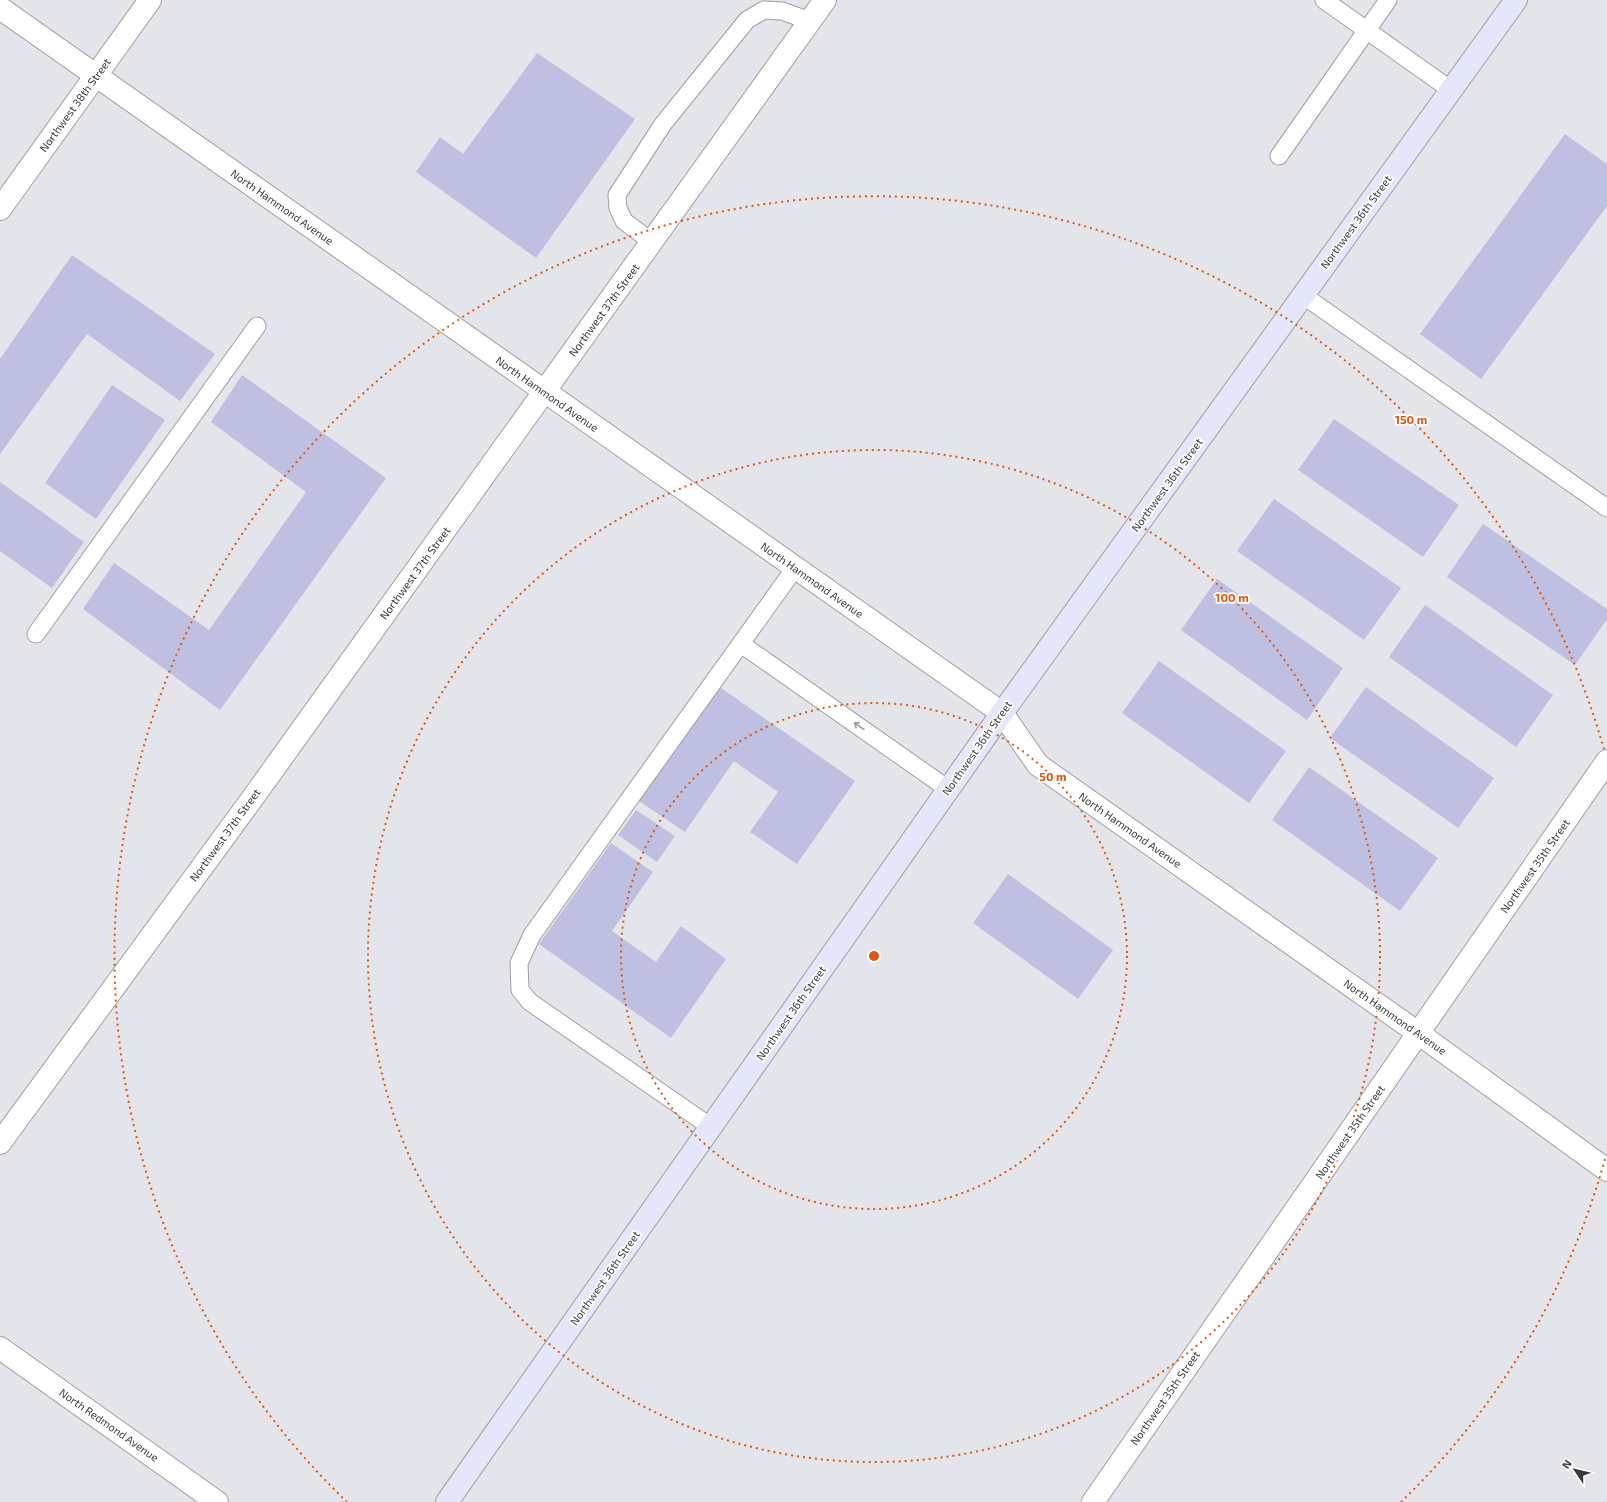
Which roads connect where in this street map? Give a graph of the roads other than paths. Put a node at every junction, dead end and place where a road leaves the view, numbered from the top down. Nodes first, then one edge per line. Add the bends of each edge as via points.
1 (150, 0) edge
2 (825, 0) edge
3 (1324, 0) edge
4 (1388, 0) edge
5 (1516, 0) edge
6 (0, 8) edge
7 (810, 21) junction
8 (1366, 30) junction
9 (96, 76) junction
10 (1451, 90) junction
11 (1279, 156) dead end
12 (0, 209) edge
13 (652, 242) junction
14 (1304, 296) junction
15 (257, 326) dead end
16 (544, 392) junction
17 (1607, 508) edge
18 (796, 568) junction
19 (36, 634) dead end
20 (741, 644) junction
21 (1002, 713) junction
22 (1607, 761) edge
23 (948, 789) junction
24 (1418, 1033) junction
25 (711, 1127) junction
26 (0, 1142) edge
27 (1607, 1170) edge
28 (0, 1348) edge
29 (217, 1502) edge
30 (447, 1502) edge
31 (1093, 1502) edge

1 - 9 street, Northwest 38th Street
2 - 7 street, Northwest 37th Street
3 - 8 lane
4 - 8 lane
5 - 10 main road, Northwest 36th Street
6 - 9 street, North Hammond Avenue
7 - 13 street, Northwest 37th Street
7 - 13 lane via 782,11 764,10 747,20 663,124 617,195 618,208 624,220
8 - 10 lane
8 - 11 lane
9 - 12 street, Northwest 38th Street
9 - 16 street, North Hammond Avenue
10 - 14 main road, Northwest 36th Street
13 - 16 street, Northwest 37th Street
14 - 17 lane
14 - 21 main road, Northwest 36th Street
15 - 19 lane
16 - 18 street, North Hammond Avenue
16 - 26 street, Northwest 37th Street via 252,798
18 - 20 lane
18 - 21 street, North Hammond Avenue
23 -> 20 lane
20 - 25 lane via 532,935 519,962 520,990 530,1002
21 - 23 main road, Northwest 36th Street
21 - 24 street, North Hammond Avenue via 1038,765
22 - 24 street, Northwest 35th Street
23 - 25 main road, Northwest 36th Street
24 - 27 street, North Hammond Avenue
24 - 31 street, Northwest 35th Street
25 - 30 main road, Northwest 36th Street
28 - 29 street, North Redmond Avenue

